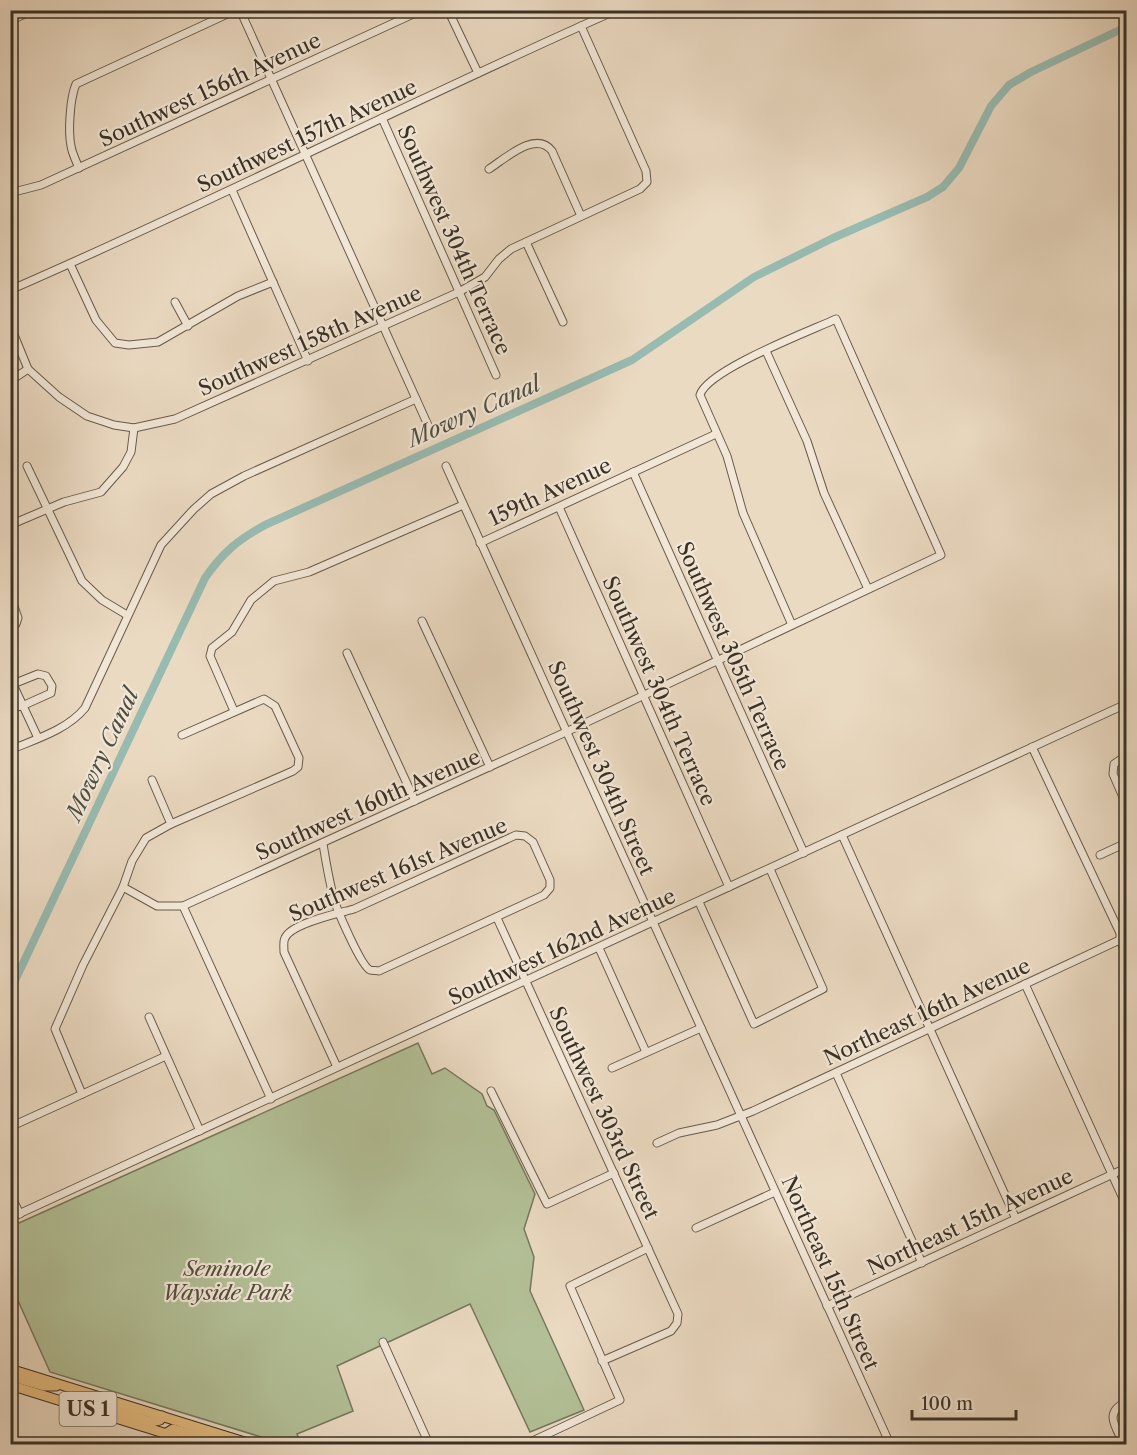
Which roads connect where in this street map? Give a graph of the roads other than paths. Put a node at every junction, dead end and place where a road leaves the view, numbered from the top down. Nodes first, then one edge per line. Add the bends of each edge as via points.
1 (33, 10) edge
2 (238, 10) edge
3 (422, 10) edge
4 (448, 10) edge
5 (617, 10) edge
6 (10, 21) edge
7 (581, 26) junction
8 (478, 73) junction
9 (272, 80) junction
10 (382, 118) junction
11 (305, 154) junction
12 (79, 168) junction
13 (489, 168) dead end
14 (232, 190) junction
15 (10, 193) edge
16 (581, 216) junction
17 (526, 242) junction
18 (70, 264) junction
19 (273, 282) junction
20 (10, 290) edge
21 (459, 292) junction
22 (175, 302) dead end
23 (563, 322) dead end
24 (10, 325) edge
25 (188, 326) junction
26 (384, 327) junction
27 (766, 351) junction
28 (308, 361) junction
29 (28, 369) junction
30 (496, 375) dead end
31 (10, 381) edge
32 (416, 399) junction
33 (134, 428) junction
34 (432, 434) dead end
35 (716, 434) junction
36 (27, 466) dead end
37 (446, 466) dead end
38 (633, 472) junction
39 (463, 505) junction
40 (559, 507) junction
41 (47, 508) junction
42 (10, 525) edge
43 (480, 543) junction
44 (868, 590) junction
45 (10, 595) edge
46 (127, 615) junction
47 (422, 621) dead end
48 (792, 625) junction
49 (10, 627) edge
50 (346, 653) dead end
51 (718, 661) junction
52 (12, 681) edge
53 (642, 696) junction
54 (1126, 704) edge
55 (22, 706) junction
56 (10, 708) edge
57 (234, 711) junction
58 (566, 732) junction
59 (182, 735) dead end
60 (38, 738) junction
61 (1032, 747) junction
62 (10, 750) edge
63 (1126, 756) edge
64 (490, 767) junction
65 (152, 780) dead end
66 (415, 801) junction
67 (1126, 804) edge
68 (171, 824) junction
69 (842, 835) junction
70 (1126, 843) edge
71 (322, 844) junction
72 (804, 853) junction
73 (1100, 855) dead end
74 (770, 869) junction
75 (123, 887) junction
76 (729, 887) junction
77 (699, 902) junction
78 (183, 906) junction
79 (340, 913) junction
80 (497, 918) junction
81 (653, 923) junction
82 (1123, 939) edge
83 (599, 948) junction
84 (1126, 954) edge
85 (525, 982) junction
86 (1025, 984) junction
87 (149, 1017) dead end
88 (701, 1028) junction
89 (931, 1028) junction
90 (646, 1052) junction
91 (166, 1056) junction
92 (337, 1067) junction
93 (612, 1068) dead end
94 (836, 1073) junction
95 (492, 1091) dead end
96 (82, 1094) junction
97 (271, 1099) junction
98 (741, 1116) junction
99 (10, 1127) edge
100 (200, 1131) junction
101 (657, 1143) dead end
102 (1126, 1168) edge
103 (614, 1173) junction
104 (1112, 1174) junction
105 (775, 1192) junction
106 (10, 1194) edge
107 (1126, 1205) edge
108 (20, 1214) junction
109 (10, 1218) edge
110 (1016, 1219) junction
111 (696, 1228) dead end
112 (648, 1248) junction
113 (922, 1263) junction
114 (827, 1306) junction
115 (383, 1342) dead end
116 (602, 1361) junction
117 (10, 1368) edge
118 (10, 1376) edge
119 (10, 1385) edge
120 (67, 1386) junction
121 (63, 1401) junction
122 (1126, 1402) edge
123 (162, 1416) junction
124 (165, 1434) junction
125 (199, 1444) edge
126 (226, 1444) edge
127 (251, 1444) edge
128 (429, 1444) edge
129 (526, 1444) edge
130 (890, 1444) edge
131 (1124, 1444) edge

1 - 6 street
2 - 9 street
2 - 12 street via 76,84 70,138
3 - 9 street, Southwest 156th Avenue
4 - 8 street
5 - 7 street, Southwest 157th Avenue
7 - 8 street, Southwest 157th Avenue
7 - 16 street, Southwest 158th Avenue via 647,176 640,189
8 - 10 street, Southwest 157th Avenue
9 - 11 street
9 - 12 street, Southwest 156th Avenue
10 - 11 street, Southwest 157th Avenue
10 - 21 street, Southwest 304th Terrace
11 - 14 street, Southwest 157th Avenue
11 - 26 street
12 - 15 street, Southwest 156th Avenue via 41,185
13 - 16 street via 525,147 537,142 545,144
14 - 18 street, Southwest 157th Avenue
14 - 19 street
16 - 17 street, Southwest 158th Avenue
17 - 21 street, Southwest 158th Avenue via 507,252 485,277
17 - 23 street
18 - 20 street, Southwest 157th Avenue
18 - 25 street via 96,320 115,343 158,342
19 - 25 street via 238,296
19 - 28 street
21 - 26 street, Southwest 158th Avenue
21 - 30 street, Southwest 304th Terrace
22 - 25 street
24 - 29 street
26 - 28 street, Southwest 158th Avenue
26 - 32 street
27 - 35 street via 725,371 702,389 702,402
27 - 44 street
27 - 44 street via 836,319 941,555
28 - 33 street, Southwest 158th Avenue via 175,419
29 - 31 street
29 - 33 street via 87,416
32 - 34 street
32 - 46 street via 211,494 161,544
33 - 41 street via 131,452 102,492
35 - 38 street, 159th Avenue
35 - 48 street via 732,471 743,513
36 - 41 street
37 - 39 street, Southwest 304th Street
38 - 40 street, 159th Avenue
38 - 51 street, Southwest 305th Terrace
39 - 43 street, Southwest 304th Street
39 - 57 street via 309,572 274,581 251,600 232,633 212,648 210,656
40 - 43 street, 159th Avenue
40 - 53 street, Southwest 304th Terrace
41 - 42 street
41 - 46 street via 82,581 102,600
43 - 58 street, Southwest 304th Street
44 - 48 street
45 - 49 street via 18,618
46 - 60 street via 85,708 62,727
47 - 64 street
48 - 51 street
50 - 66 street
51 - 53 street, Southwest 160th Avenue
51 - 72 street, Southwest 305th Terrace
52 - 55 street
52 - 55 street via 38,674 45,676 52,686 51,693
53 - 58 street, Southwest 160th Avenue
53 - 76 street, Southwest 304th Terrace
54 - 61 street, Southwest 162nd Avenue
55 - 56 street
55 - 60 street
57 - 59 street
57 - 68 street via 264,699 275,706 299,758 298,767
58 - 64 street, Southwest 160th Avenue
58 - 81 street, Southwest 304th Street
60 - 62 street
61 - 69 street, Southwest 162nd Avenue
61 - 82 street
63 - 67 street via 1114,764 1113,774
64 - 66 street, Southwest 160th Avenue
65 - 68 street
66 - 71 street, Southwest 160th Avenue
68 - 75 street via 146,838
69 - 72 street, Southwest 162nd Avenue
69 - 89 street
70 - 73 street
71 - 78 street, Southwest 160th Avenue
71 - 79 street
72 - 74 street, Southwest 162nd Avenue
74 - 76 street, Southwest 162nd Avenue
74 - 77 street via 823,989 754,1023
75 - 78 street via 157,906
75 - 96 street via 55,1029
76 - 77 street, Southwest 162nd Avenue
77 - 81 street, Southwest 162nd Avenue
78 - 97 street
79 - 80 street via 363,964 379,971
79 - 80 street, Southwest 161st Avenue via 516,836 525,836 533,842 550,888 544,895
79 - 92 street, Southwest 161st Avenue via 291,931 285,938 284,952
80 - 85 street, Southwest 303rd Street
81 - 83 street, Southwest 162nd Avenue
81 - 88 street, Southwest 304th Street
82 - 84 street
82 - 86 street, Northeast 16th Avenue
83 - 85 street, Southwest 162nd Avenue
83 - 90 street
85 - 92 street, Southwest 162nd Avenue
85 - 103 street, Southwest 303rd Street
86 - 89 street, Northeast 16th Avenue
86 - 104 street
87 - 91 street
88 - 90 street
88 - 98 street, Southwest 304th Street
89 - 94 street, Northeast 16th Avenue
89 - 110 street
90 - 93 street
91 - 96 street
91 - 100 street
92 - 97 street, Southwest 162nd Avenue
94 - 98 street, Northeast 16th Avenue
94 - 113 street
95 - 103 street via 547,1204
96 - 99 street
97 - 100 street, Southwest 162nd Avenue
98 - 101 street, Northeast 16th Avenue
98 - 105 street, Northeast 15th Street
100 - 108 street, Southwest 162nd Avenue
102 - 104 street, Northeast 15th Avenue
103 - 112 street, Southwest 303rd Street
104 - 107 street
104 - 110 street, Northeast 15th Avenue
105 - 111 street
105 - 114 street, Northeast 15th Street
106 - 108 street
108 - 109 street, Southwest 162nd Avenue
110 - 113 street, Northeast 15th Avenue
112 - 116 street, Southwest 303rd Street via 678,1314 677,1323 671,1331
112 - 116 street via 570,1286
113 - 114 street, Northeast 15th Avenue
114 - 130 street, Northeast 15th Street
115 - 128 street
116 - 129 street via 620,1400
117 - 120 highway, US 1
118 - 120 highway via 44,1386
119 - 121 highway, US 1
120 - 123 highway, US 1
121 - 123 highway via 87,1401 152,1422
121 - 124 highway, US 1
122 - 131 street via 1113,1412
123 - 127 highway, US 1
124 - 125 highway, US 1
124 - 126 highway via 173,1429

